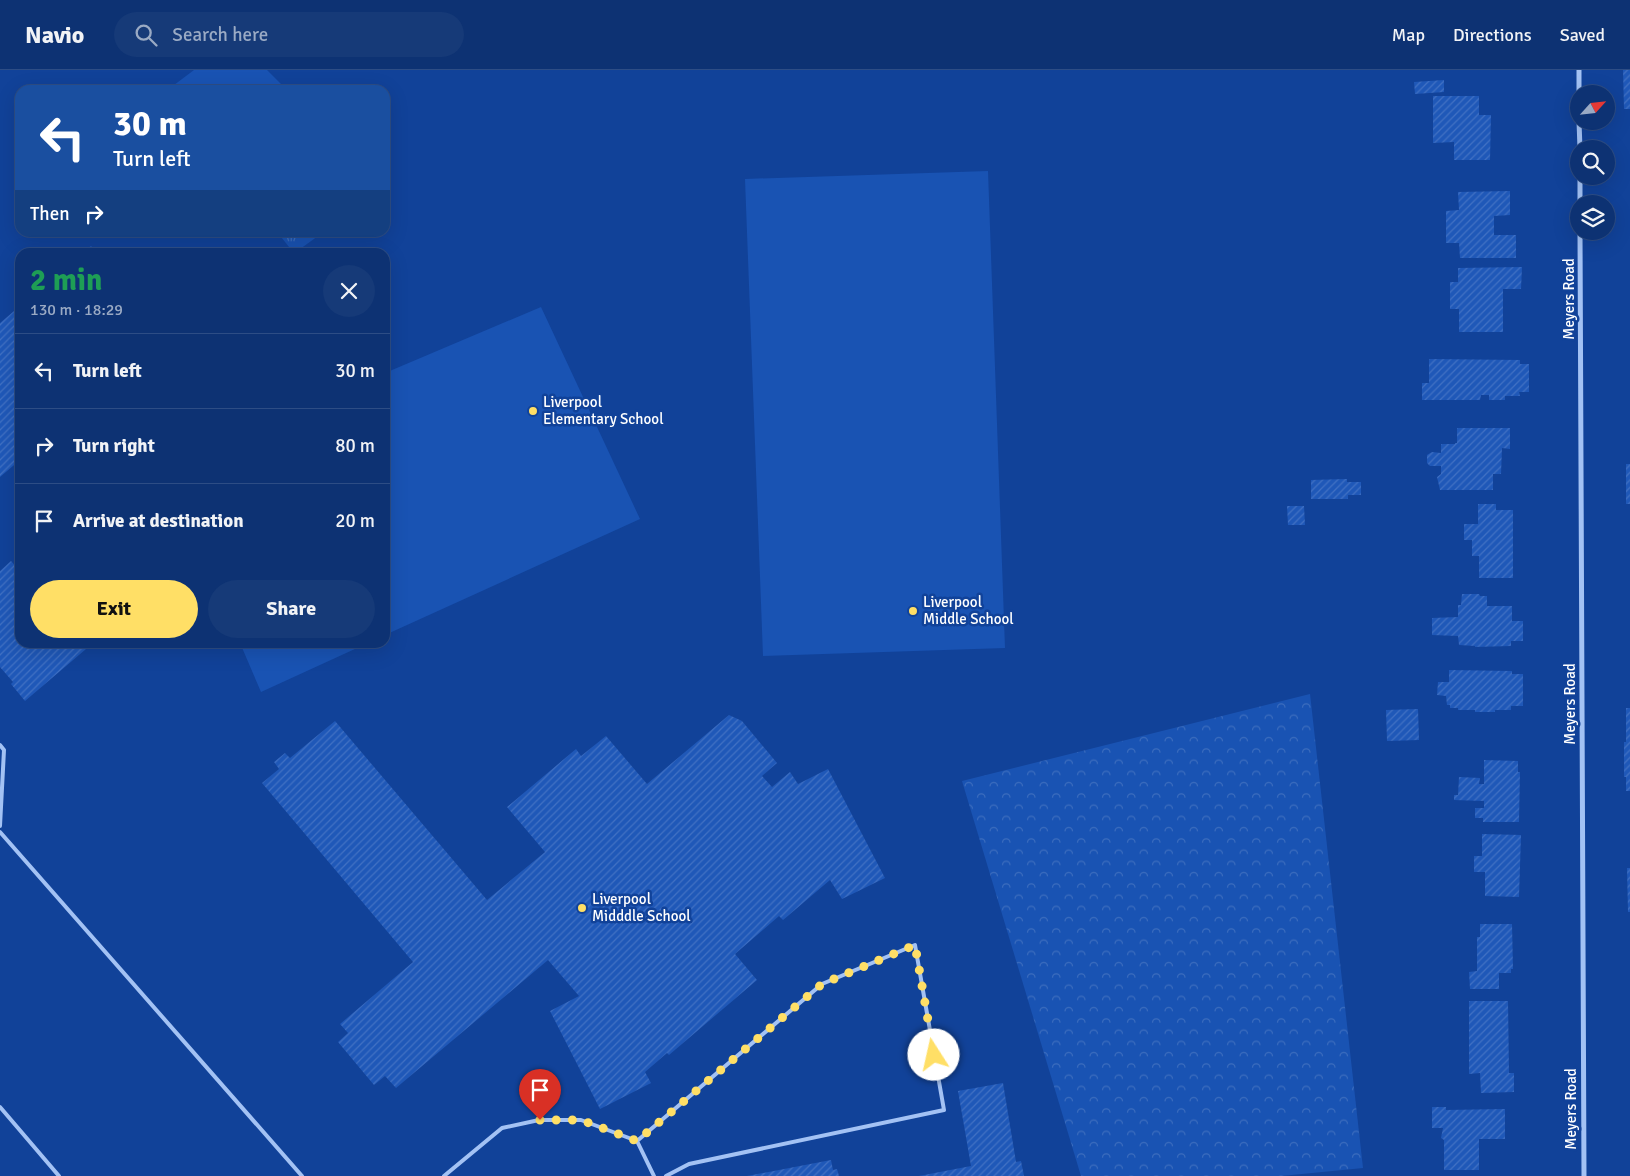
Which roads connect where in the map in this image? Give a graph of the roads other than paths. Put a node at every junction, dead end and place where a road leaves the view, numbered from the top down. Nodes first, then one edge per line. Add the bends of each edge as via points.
1 (1579, 70) edge
2 (1579, 85) edge
3 (1580, 240) edge
4 (0, 745) edge
5 (0, 826) edge
6 (0, 832) edge
7 (0, 1107) edge
8 (637, 1141) junction
9 (59, 1176) edge
10 (302, 1176) edge
11 (444, 1176) edge
12 (654, 1176) edge
13 (666, 1176) edge
14 (1584, 1176) edge

1 - 2 street
3 - 14 street, Meyers Road
4 - 5 lane via 4,750
6 - 10 lane
7 - 9 lane
8 - 11 lane via 581,1120 540,1120 502,1128
8 - 12 lane
8 - 13 lane via 822,984 915,945 944,1110 689,1164

